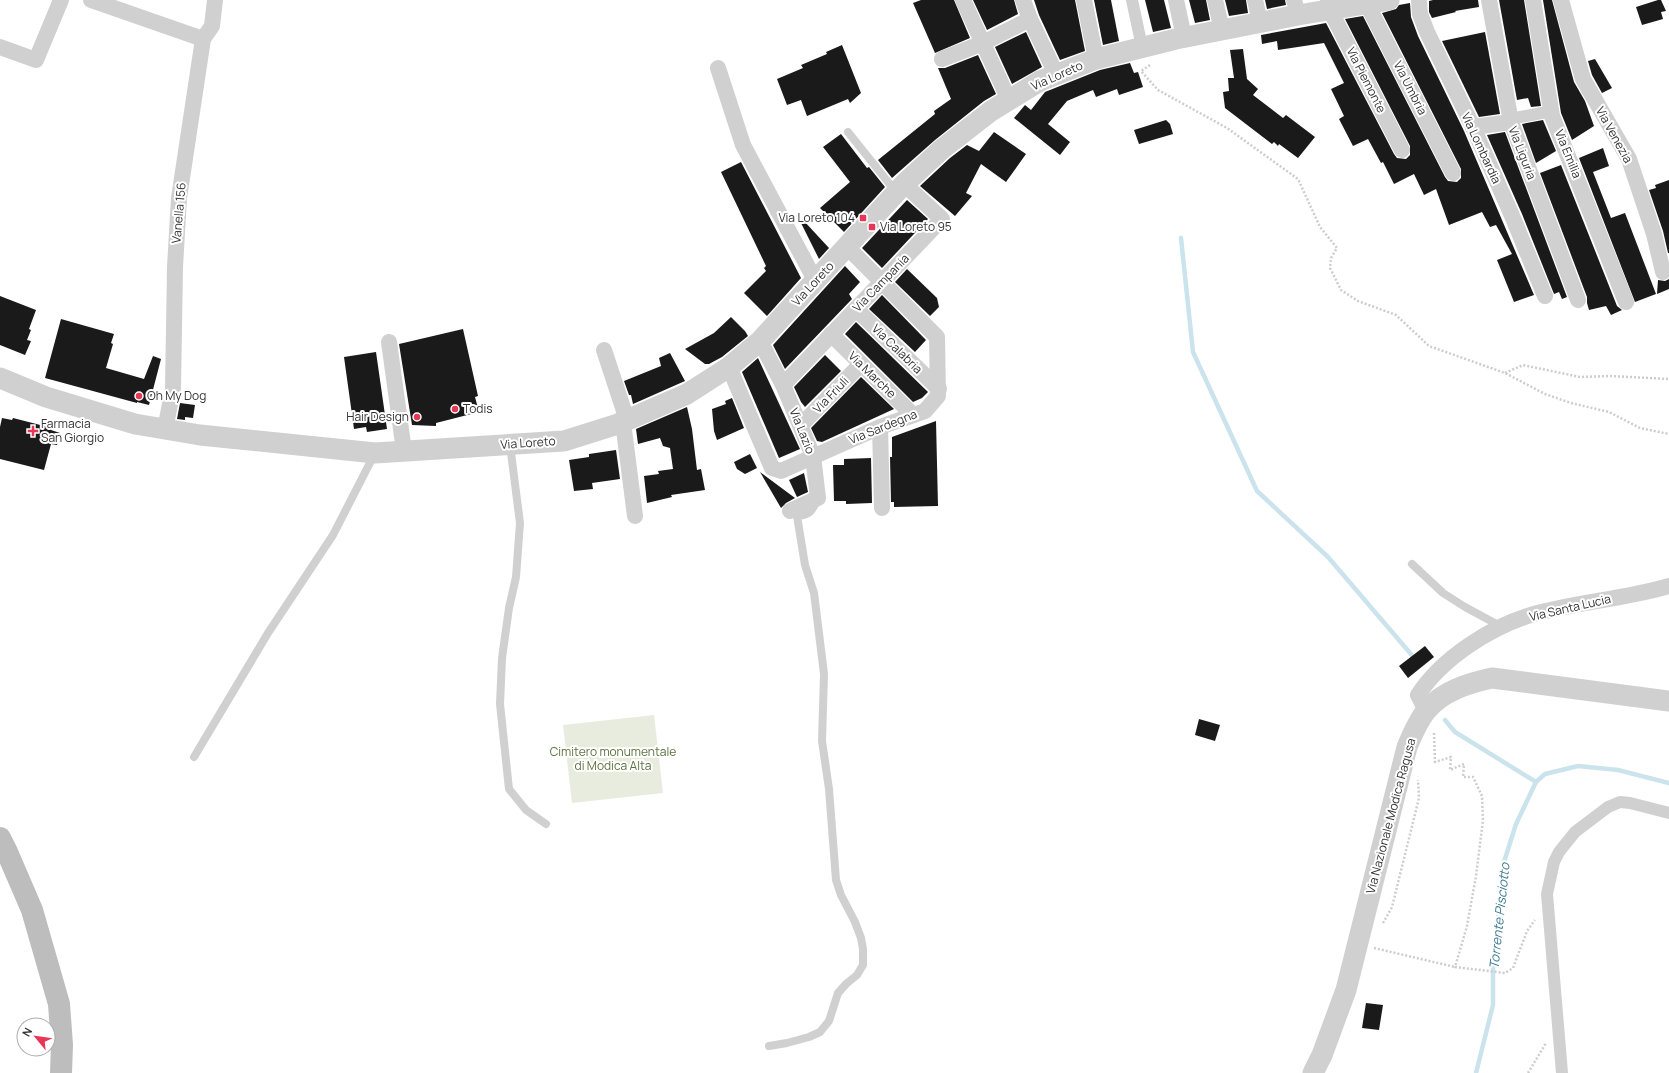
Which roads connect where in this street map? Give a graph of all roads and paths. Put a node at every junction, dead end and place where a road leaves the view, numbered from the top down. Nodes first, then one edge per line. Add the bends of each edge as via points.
1 (61, 0) edge
2 (91, 0) edge
3 (215, 0) edge
4 (963, 0) edge
5 (1023, 0) edge
6 (1084, 0) edge
7 (1132, 0) edge
8 (1176, 0) edge
9 (1215, 0) edge
10 (1255, 0) edge
11 (1389, 0) edge
12 (1419, 0) edge
13 (1489, 0) edge
14 (1533, 0) edge
15 (1561, 0) edge
16 (1368, 4) junction
17 (1329, 5) edge
18 (1296, 7) edge
19 (1030, 19) junction
20 (1260, 22) junction
21 (1222, 30) junction
22 (1184, 37) junction
23 (203, 39) junction
24 (983, 43) junction
25 (0, 47) edge
26 (1147, 56) junction
27 (942, 59) dead end
28 (1096, 59) junction
29 (718, 68) dead end
30 (1056, 74) junction
31 (1009, 100) junction
32 (1552, 111) junction
33 (1510, 120) junction
34 (1472, 127) junction
35 (848, 132) dead end
36 (1402, 150) dead end
37 (1453, 173) dead end
38 (900, 188) junction
39 (847, 247) junction
40 (1663, 272) dead end
41 (816, 282) junction
42 (882, 282) junction
43 (1545, 296) dead end
44 (1578, 300) dead end
45 (1626, 302) dead end
46 (856, 309) junction
47 (831, 334) junction
48 (760, 341) junction
49 (389, 342) dead end
50 (604, 350) dead end
51 (861, 364) junction
52 (729, 367) junction
53 (1505, 373) junction
54 (0, 378) edge
55 (1669, 379) edge
56 (783, 385) junction
57 (939, 389) junction
58 (913, 415) junction
59 (625, 421) junction
60 (801, 425) junction
61 (880, 427) junction
62 (165, 430) junction
63 (1669, 434) edge
64 (510, 444) junction
65 (404, 451) junction
66 (375, 453) junction
67 (813, 456) junction
68 (818, 498) junction
69 (882, 508) dead end
70 (790, 511) dead end
71 (635, 516) dead end
72 (1412, 564) dead end
73 (1669, 586) edge
74 (1503, 627) junction
75 (1669, 701) edge
76 (1426, 710) junction
77 (1429, 732) dead end
78 (194, 756) dead end
79 (1418, 774) dead end
80 (1669, 814) edge
81 (546, 824) dead end
82 (0, 838) edge
83 (1381, 926) dead end
84 (1550, 939) junction
85 (1375, 943) dead end
86 (1455, 967) junction
87 (1558, 1032) junction
88 (769, 1046) dead end
89 (61, 1073) edge
90 (1313, 1073) edge
91 (1528, 1073) edge
92 (1562, 1073) edge

1 - 25 street via 36,60
2 - 23 street
3 - 23 street, Vanella 156 via 212,26
4 - 24 street
5 - 19 street
6 - 28 street
7 - 26 street
8 - 22 street
9 - 21 street
10 - 20 street
11 - 16 street, Via Loreto
12 - 34 street, Via Lombardia via 1420,14 1427,32
13 - 33 street, Via Liguria
14 - 32 street, Via Emilia
15 - 40 street, Via Venezia via 1583,79 1629,159 1654,234
16 - 17 street, Via Loreto
16 - 37 street, Via Umbria
17 - 18 street, Via Loreto
17 - 36 street, Via Piemonte
18 - 20 street, Via Loreto
19 - 24 street
19 - 30 street
20 - 21 street, Via Loreto
21 - 22 street, Via Loreto
22 - 26 street, Via Loreto
23 - 62 street, Vanella 156 via 179,198 173,388
24 - 27 street
24 - 31 street
26 - 28 street, Via Loreto
26 - 53 path via 1141,71 1158,90 1227,128 1298,179 1320,227 1337,248 1331,258 1330,268 1341,290 1358,301 1396,315 1429,346
28 - 30 street, Via Loreto
29 - 41 street via 743,145
30 - 31 street, Via Loreto
31 - 38 street, Via Loreto via 942,149
32 - 33 street
32 - 45 street, Via Emilia
33 - 34 street
33 - 44 street, Via Liguria
34 - 43 street, Via Lombardia
35 - 38 lane
38 - 39 street, Via Loreto
38 - 42 street, Via Campania via 942,219
39 - 41 street, Via Loreto
39 - 42 street
41 - 48 street, Via Loreto
42 - 46 street, Via Campania
42 - 57 street via 937,338
46 - 47 street, Via Campania
46 - 57 street, Via Calabria
47 - 51 street, Via Marche
47 - 56 street, Via Campania
48 - 52 street, Via Loreto
48 - 56 street, Via Lazio
49 - 65 street
50 - 59 street
51 - 58 street, Via Marche
51 - 60 street, Via Friuli
52 - 59 street, Via Loreto via 687,394
52 - 67 street, Via Sardegna via 772,468 781,471
53 - 55 path via 1523,365 1580,376
53 - 63 path via 1545,394 1609,412 1640,428
54 - 62 street, Via Loreto via 46,397 135,424
56 - 60 street, Via Lazio
57 - 58 street, Via Sardegna via 938,396 925,410
58 - 61 street, Via Sardegna
59 - 64 street, Via Loreto via 564,441
59 - 71 street
60 - 67 street, Via Lazio
61 - 67 street, Via Sardegna
61 - 69 street
62 - 66 street, Via Loreto
64 - 65 street, Via Loreto
64 - 81 lane via 520,523 516,577 502,658 500,704 509,789 526,810
65 - 66 street, Via Loreto
66 - 78 lane via 333,535 268,633
67 - 68 street, Via Lazio
68 - 70 street
68 - 88 lane via 812,512 797,516 805,565 814,593 824,674 822,741 829,789 836,880 861,938 863,965 857,975 838,993 829,1021 820,1032
72 - 74 lane via 1444,593
73 - 74 street, Via Santa Lucia via 1534,614
74 - 76 street, Via Santa Lucia via 1476,640 1426,682 1418,694
75 - 76 street, Via Nazionale Modica Ragusa via 1492,678 1453,690
76 - 90 street, Via Nazionale Modica Ragusa via 1407,747 1346,990
77 - 86 path via 1434,733 1435,762 1451,757 1450,770 1464,764 1463,776 1473,777 1482,796 1483,820 1476,876 1467,926
79 - 83 path via 1419,798 1392,907
80 - 84 street via 1620,802 1608,807 1575,832 1559,852 1549,879 1547,894
82 - 89 main road via 32,910 59,1004
84 - 86 path via 1538,917 1527,931 1513,968 1505,973
84 - 87 street
85 - 86 path via 1374,949
87 - 91 path via 1547,1041
87 - 92 street

